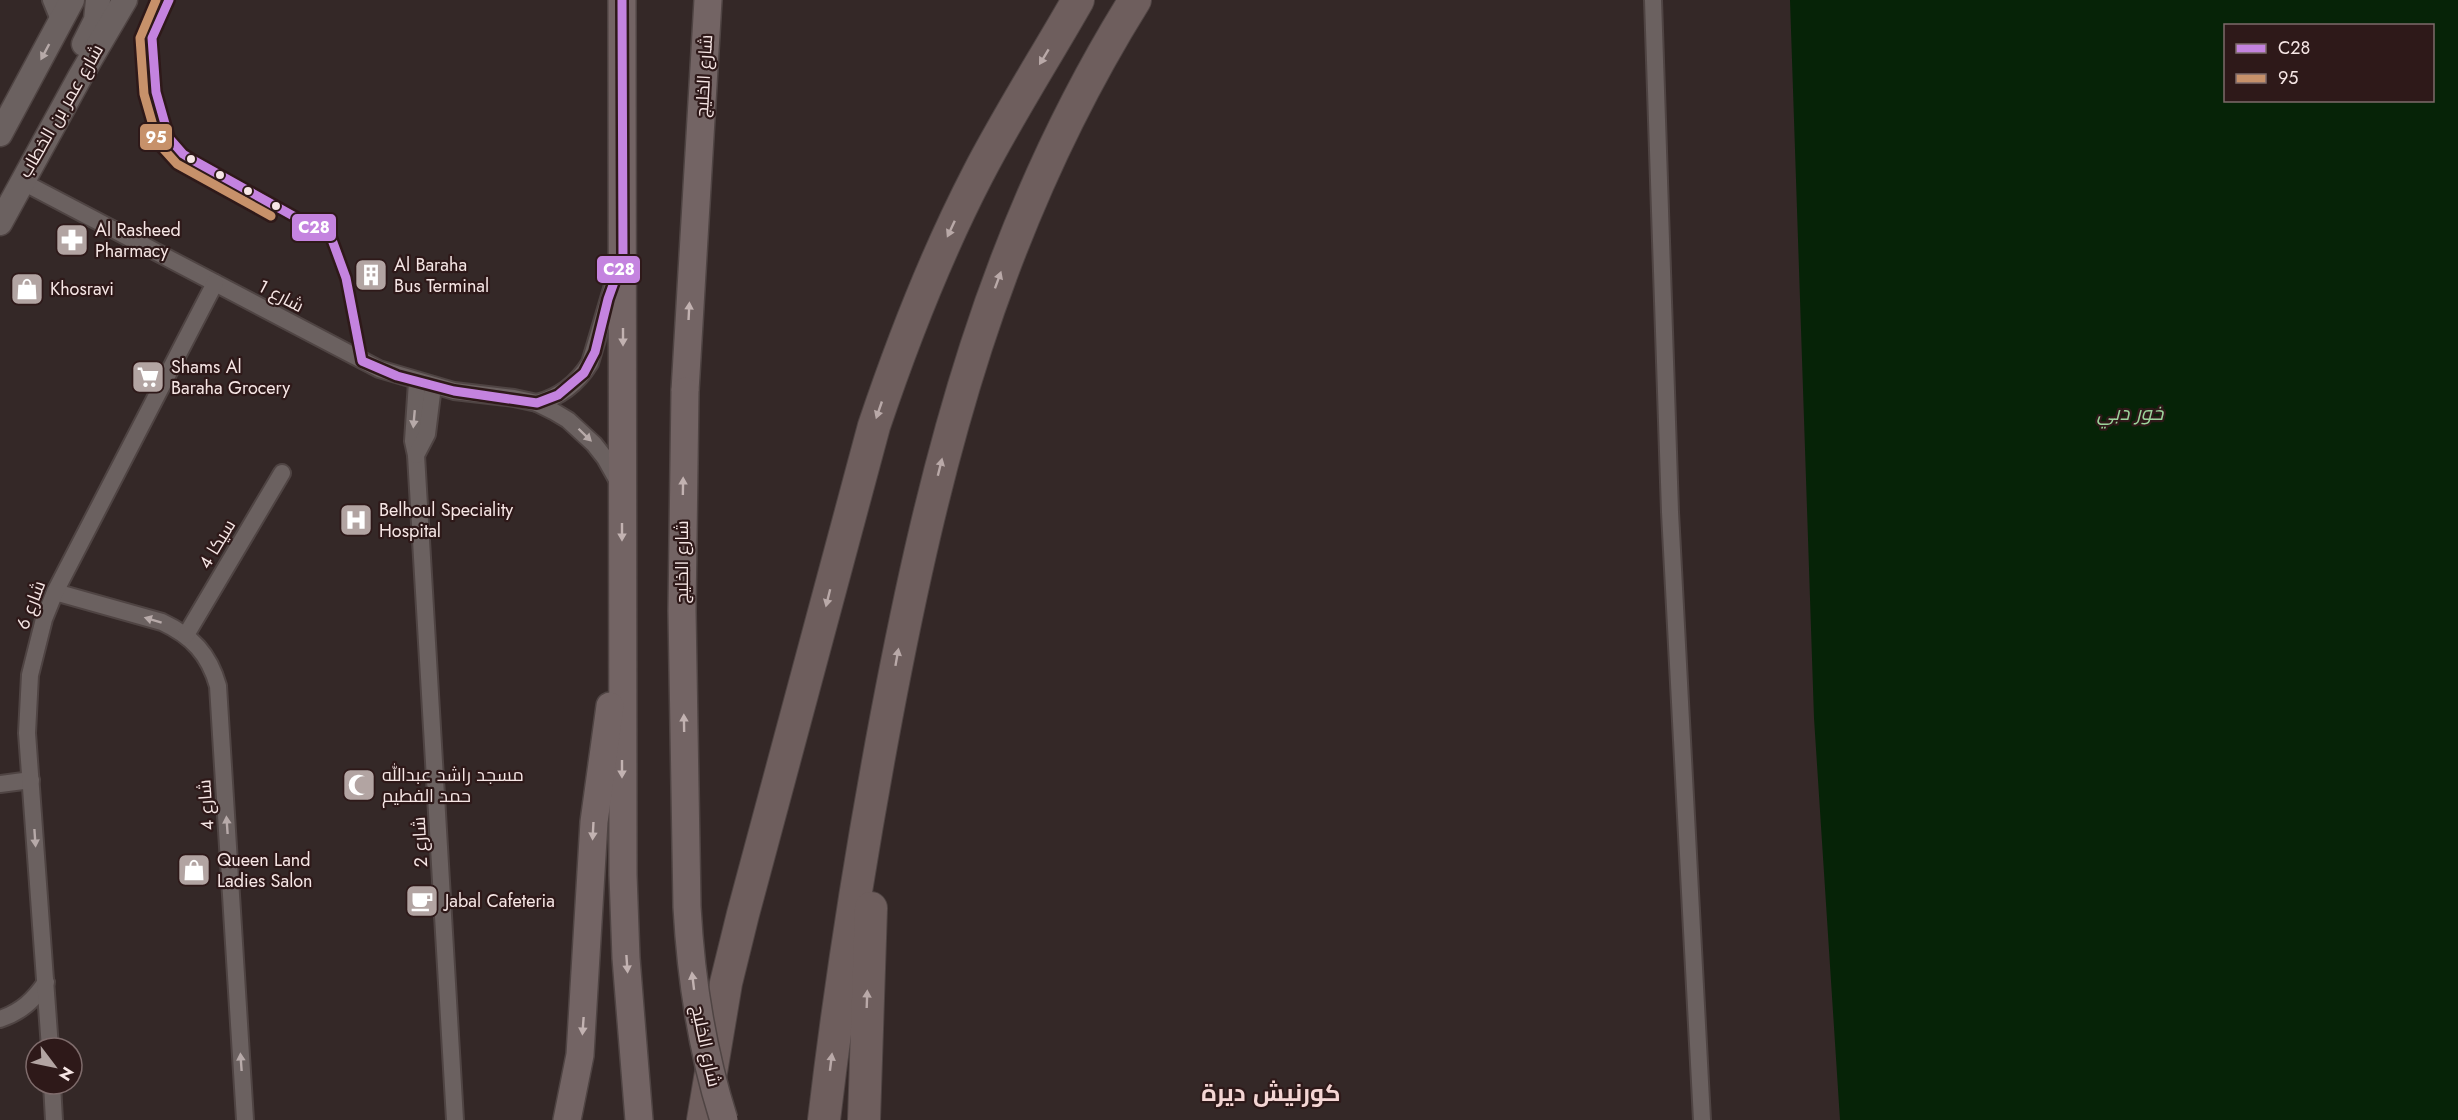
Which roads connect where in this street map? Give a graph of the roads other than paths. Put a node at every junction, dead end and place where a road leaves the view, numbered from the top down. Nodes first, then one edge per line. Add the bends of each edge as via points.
1 (51, 0) edge
2 (72, 0) edge
3 (98, 0) edge
4 (125, 0) edge
5 (622, 0) edge
6 (694, 0) edge
7 (708, 0) edge
8 (1653, 0) edge
9 (1076, 3) edge
10 (1128, 11) edge
11 (60, 22) junction
12 (705, 63) junction
13 (0, 134) edge
14 (38, 152) junction
15 (21, 181) junction
16 (0, 223) edge
17 (623, 257) junction
18 (214, 283) junction
19 (425, 384) junction
20 (537, 403) junction
21 (282, 473) dead end
22 (622, 490) junction
23 (55, 592) junction
24 (186, 635) junction
25 (622, 649) junction
26 (887, 714) junction
27 (31, 780) junction
28 (0, 784) edge
29 (46, 982) junction
30 (0, 1019) edge
31 (49, 1036) edge
32 (53, 1096) edge
33 (54, 1120) edge
34 (244, 1120) edge
35 (455, 1120) edge
36 (567, 1120) edge
37 (639, 1120) edge
38 (703, 1120) edge
39 (724, 1120) edge
40 (824, 1120) edge
41 (864, 1120) edge
42 (1702, 1120) edge

1 - 11 street
2 - 11 main road
3 - 14 main road via 92,31 45,110
4 - 14 main road, شارع عمر بن الخطاب
5 - 17 main road
6 - 12 main road
7 - 12 main road, شارع الخليج
8 - 42 street via 1670,512
9 -> 38 highway via 1005,124 952,226 897,358 874,426 743,914 724,994
26 -> 10 highway via 932,497 986,313 1060,134
11 -> 13 main road
39 -> 12 main road, شارع الخليج, bridge via 699,1022 687,907 682,611 685,391
14 - 15 main road, شارع عمر بن الخطاب
15 - 16 main road, شارع عمر بن الخطاب
15 - 18 street, شارع 1
17 - 20 street via 590,363 568,389
17 -> 22 main road
18 - 19 street, شارع 1 via 362,361
18 - 23 street, شارع 6
19 - 20 street, شارع 1
19 - 35 street, شارع 2 via 427,434 416,455
20 -> 22 street, شارع 1 via 568,420 588,438 605,458
21 - 24 street, 4 سيكا
22 -> 25 main road
24 -> 23 street, شارع 4 via 162,622
23 - 27 street, شارع 6 via 41,628 30,675 27,733
34 -> 24 street, شارع 4 via 218,686 207,657
25 -> 36 main road via 597,786 583,1026
25 -> 37 main road via 626,958
40 -> 26 highway via 857,881
41 -> 26 highway via 870,915
27 - 28 street
27 -> 29 street, شارع 6
29 - 30 street via 28,1005
29 - 31 street, شارع 6
32 - 33 street

